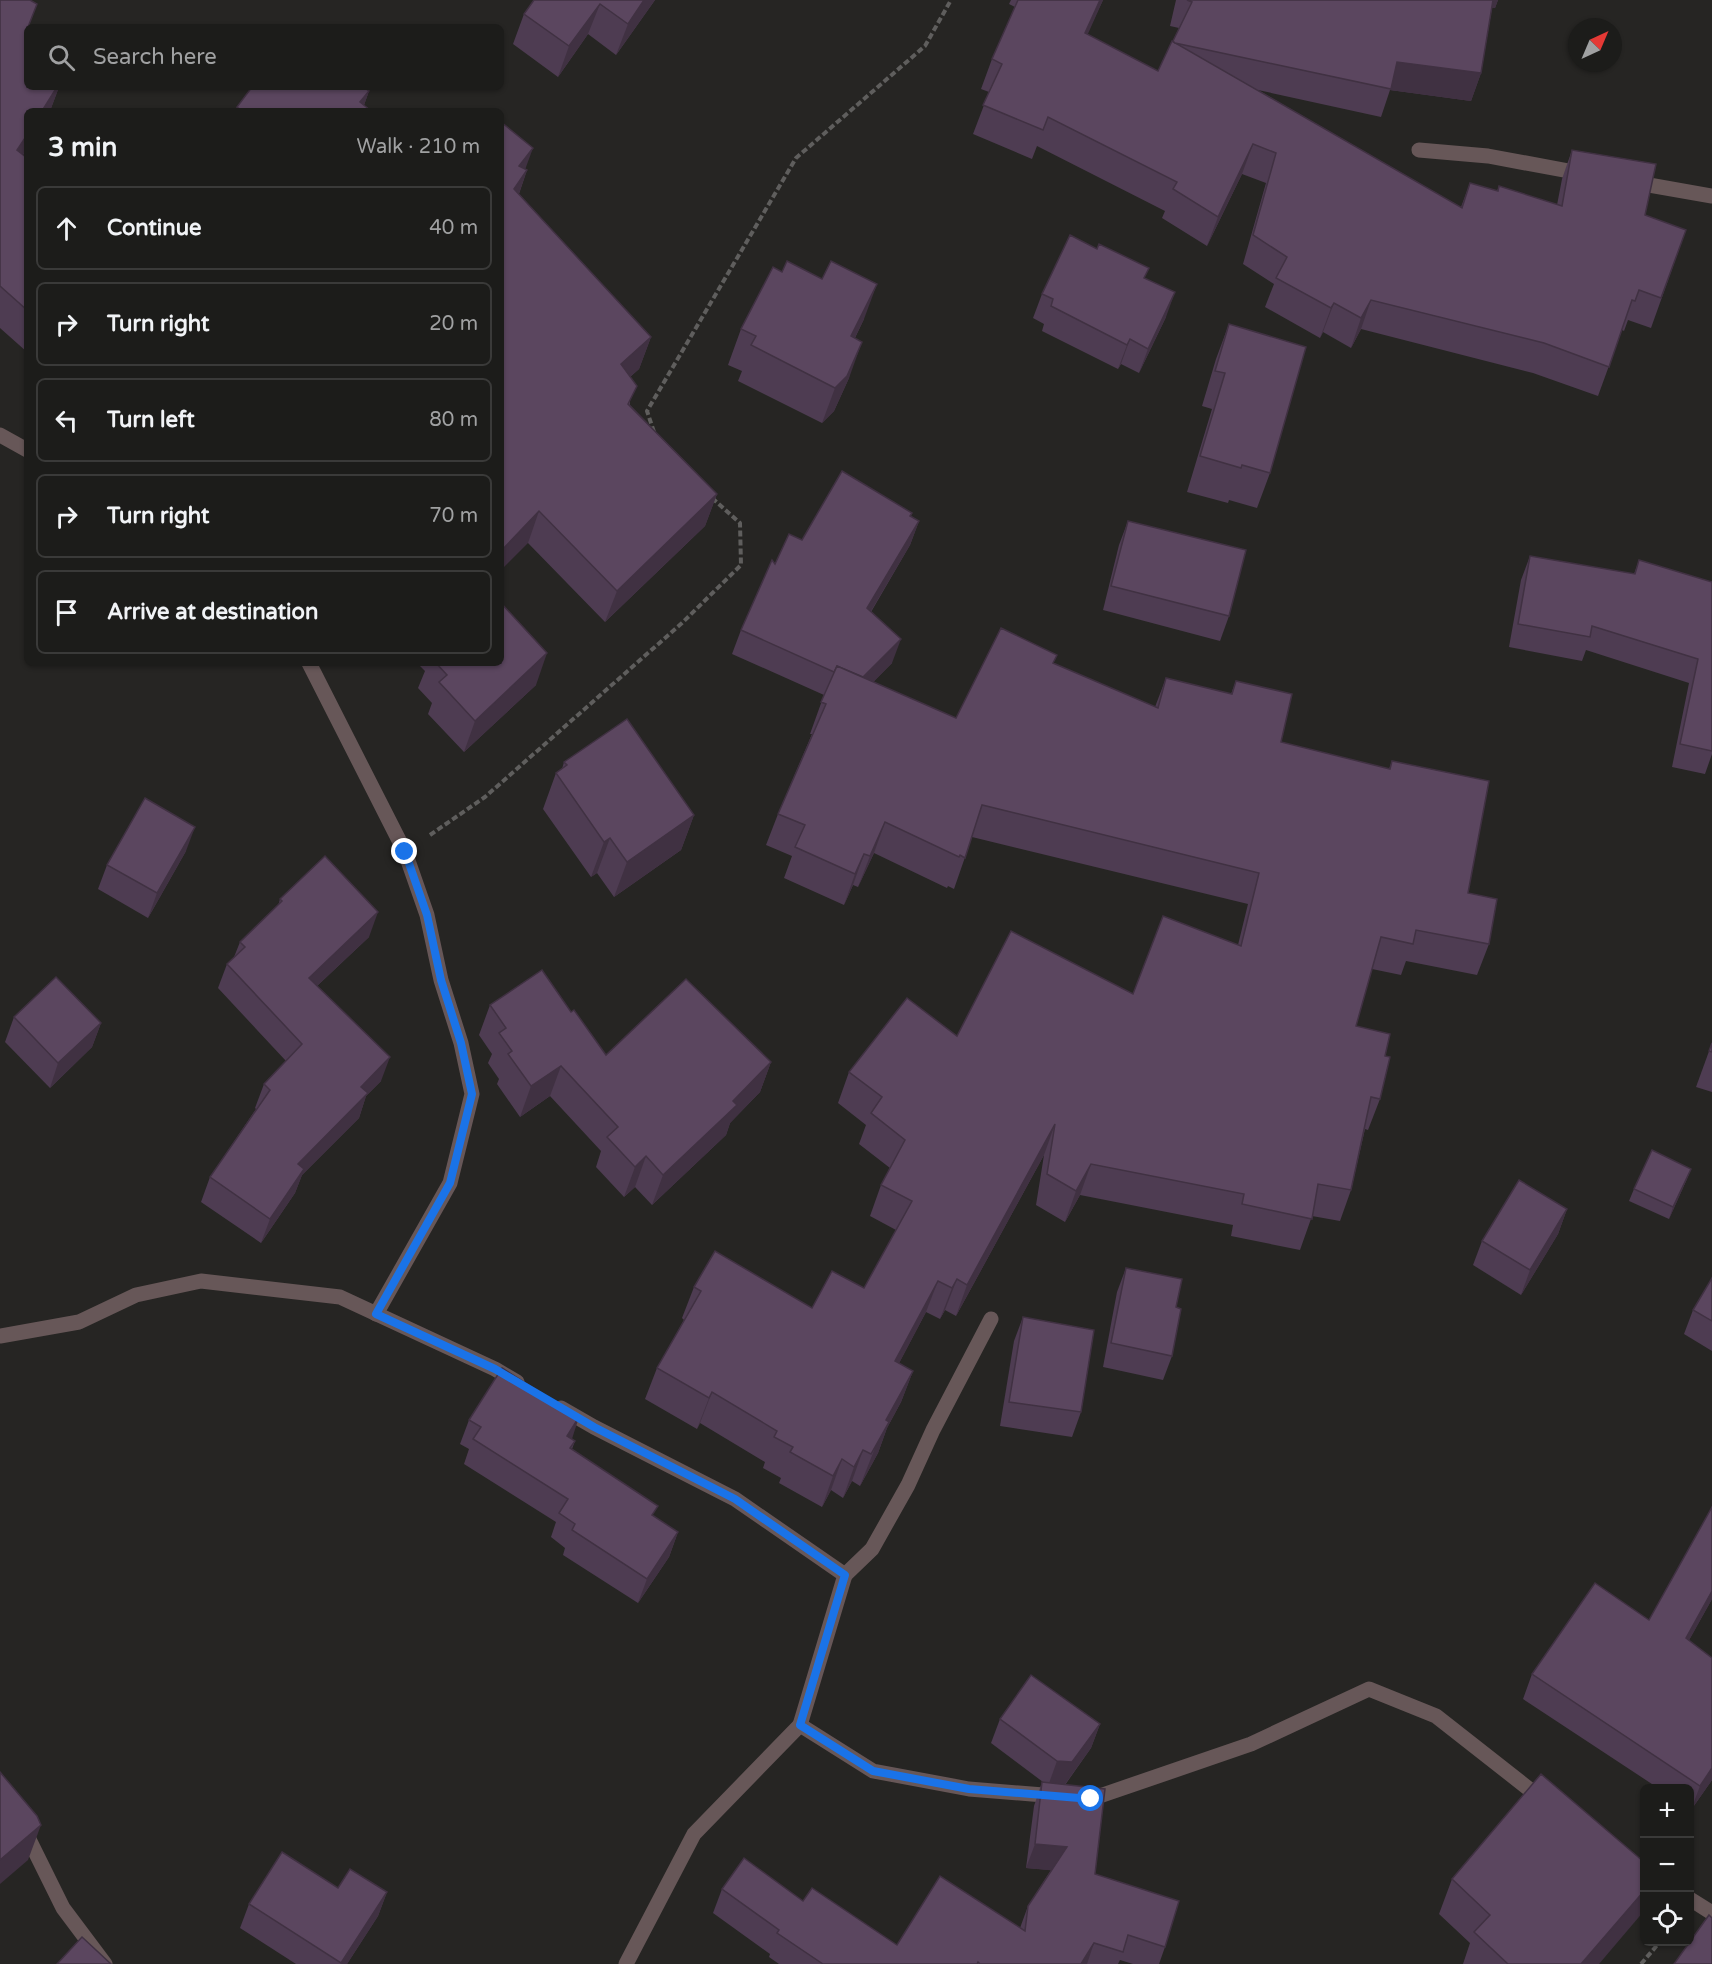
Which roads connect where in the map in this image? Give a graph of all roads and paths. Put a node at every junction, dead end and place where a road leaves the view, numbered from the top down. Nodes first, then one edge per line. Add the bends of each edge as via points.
1 (951, 0) edge
2 (1419, 150) dead end
3 (1712, 196) edge
4 (0, 435) edge
5 (657, 441) edge
6 (24, 448) edge
7 (705, 491) edge
8 (311, 666) edge
9 (405, 852) junction
10 (376, 1314) junction
11 (991, 1319) dead end
12 (0, 1336) edge
13 (845, 1575) junction
14 (800, 1725) junction
15 (0, 1803) edge
16 (1555, 1810) edge
17 (1694, 1902) edge
18 (1712, 1913) edge
19 (1656, 1946) edge
20 (105, 1964) edge
21 (626, 1964) edge
22 (1641, 1964) edge

1 - 5 path via 925,46 796,158 647,411
2 - 3 street via 1488,156
4 - 6 street
7 - 9 path via 740,523 741,565 682,623 485,797
8 - 9 street
9 - 10 street via 427,915 472,1094 450,1183
10 - 12 street via 340,1297 201,1281 136,1295 79,1322
10 - 13 street via 495,1369 594,1427 735,1499
11 - 13 street via 872,1549
13 - 14 street
14 - 16 street via 873,1771 969,1789 1091,1799 1251,1744 1368,1689 1436,1716
14 - 21 street via 694,1834
15 - 20 street via 14,1809 63,1908
17 - 18 street
19 - 22 path

